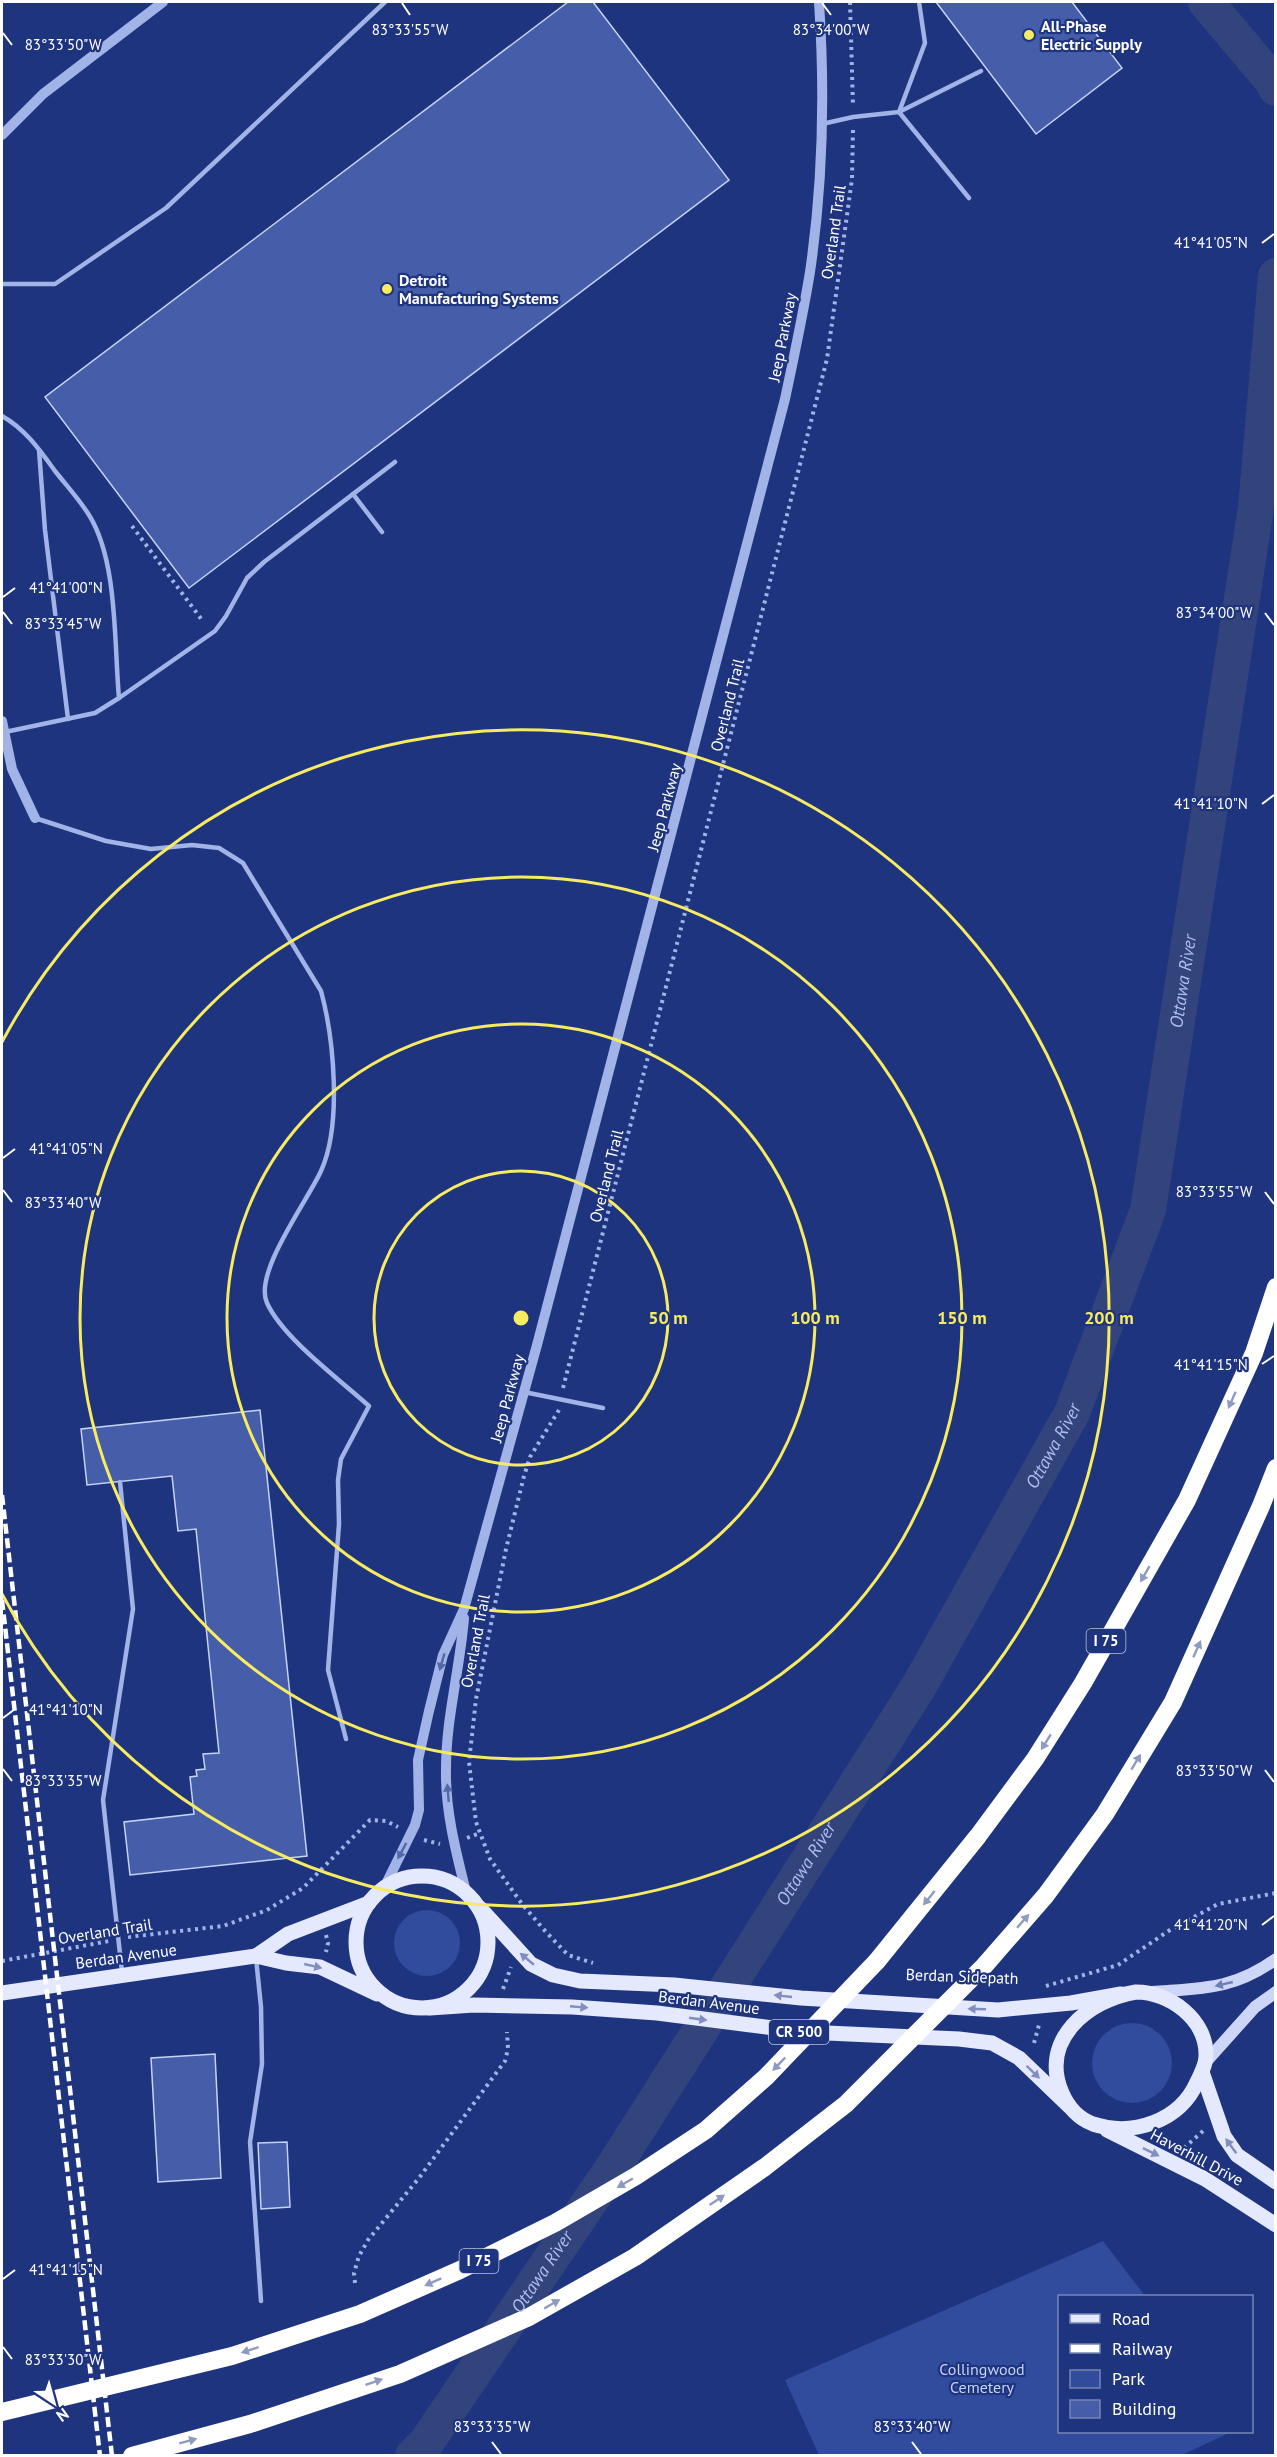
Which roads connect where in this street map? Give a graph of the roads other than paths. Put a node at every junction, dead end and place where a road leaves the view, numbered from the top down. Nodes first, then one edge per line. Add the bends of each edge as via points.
1 (163, 2) edge
2 (385, 2) edge
3 (819, 2) edge
4 (919, 2) edge
5 (981, 71) dead end
6 (899, 112) junction
7 (822, 124) junction
8 (2, 135) edge
9 (969, 198) dead end
10 (2, 284) edge
11 (2, 416) edge
12 (39, 450) junction
13 (395, 462) dead end
14 (352, 495) junction
15 (382, 532) dead end
16 (119, 698) junction
17 (68, 719) junction
18 (3, 727) edge
19 (35, 818) joint
20 (1275, 1287) edge
21 (524, 1392) junction
22 (603, 1408) dead end
23 (1275, 1468) edge
24 (120, 1482) dead end
25 (464, 1609) junction
26 (346, 1739) dead end
27 (384, 1888) junction
28 (466, 1892) junction
29 (369, 1903) junction
30 (480, 1908) junction
31 (256, 1956) junction
32 (1275, 1959) edge
33 (123, 1975) junction
34 (1151, 1992) junction
35 (1275, 1992) edge
36 (2, 1993) edge
37 (1121, 1994) junction
38 (388, 1999) junction
39 (430, 2008) junction
40 (1203, 2068) junction
41 (1068, 2106) junction
42 (1099, 2126) junction
43 (1275, 2182) edge
44 (1275, 2225) edge
45 (261, 2301) dead end
46 (2, 2412) edge
47 (132, 2456) edge

1 - 8 street via 43,94
2 - 10 lane via 166,208 55,284
3 - 7 street, Jeep Parkway
4 - 6 lane via 925,43
5 - 6 lane
6 - 7 lane
6 - 9 lane
7 - 21 street, Jeep Parkway via 810,272 785,399
11 - 12 lane via 20,426
12 - 16 lane via 89,516 105,553 111,582
12 - 17 lane
13 - 14 lane
14 - 15 lane
14 - 16 lane via 247,578 215,630
16 - 17 lane via 95,713
17 - 18 lane
18 - 19 street via 12,769
19 - 26 lane via 106,841 151,849 192,844 219,848 243,863 321,991 328,1015 332,1136 321,1170 271,1262 265,1282 266,1300 279,1322 369,1406 341,1459 338,1480 339,1524 327,1670
20 -> 46 highway, I 75, bridge via 1254,1353 1187,1500 1083,1683 1028,1769 877,1961 766,2077 706,2130 636,2176 555,2223 360,2314 232,2356
21 - 22 lane
21 - 25 street, Jeep Parkway
47 -> 23 highway, bridge via 250,2424 400,2374 529,2317 625,2262 765,2167 846,2104 985,1965 1046,1895 1105,1814 1173,1702 1262,1506
24 - 33 lane via 134,1609 103,1800
25 -> 27 street, Jeep Parkway via 443,1655 418,1760 419,1810
28 -> 25 street, Jeep Parkway via 449,1814 446,1770
27 - 28 main road via 404,1878 426,1876 447,1881
27 - 29 main road
28 - 30 main road
29 - 31 main road, Berdan Avenue via 288,1934
29 - 38 main road via 357,1934 360,1966 371,1985
37 -> 30 main road, Berdan Avenue via 998,2010 580,1981 553,1975 522,1956
30 - 39 main road via 488,1929 488,1951 482,1972 469,1989 451,2002
31 - 33 main road, Berdan Avenue
31 -> 38 main road, Berdan Avenue via 320,1967
31 - 45 lane via 262,2064 250,2142
32 -> 34 main road via 1258,1972 1225,1985
33 - 36 main road, Berdan Avenue
34 - 37 main road
34 - 40 main road via 1174,2002 1192,2019 1204,2043
35 - 40 main road via 1255,2007
37 - 41 main road via 1083,2014 1060,2047 1056,2072
38 - 39 main road via 408,2007
39 -> 41 main road, Berdan Avenue / CR 500 via 520,2005 657,2013 804,2032 959,2038 992,2043 1019,2058
40 - 42 main road via 1181,2106 1158,2121 1128,2128
43 -> 40 main road, Haverhill Drive via 1238,2155 1224,2136
41 - 42 main road via 1085,2121
42 -> 44 main road, Haverhill Drive via 1205,2179

